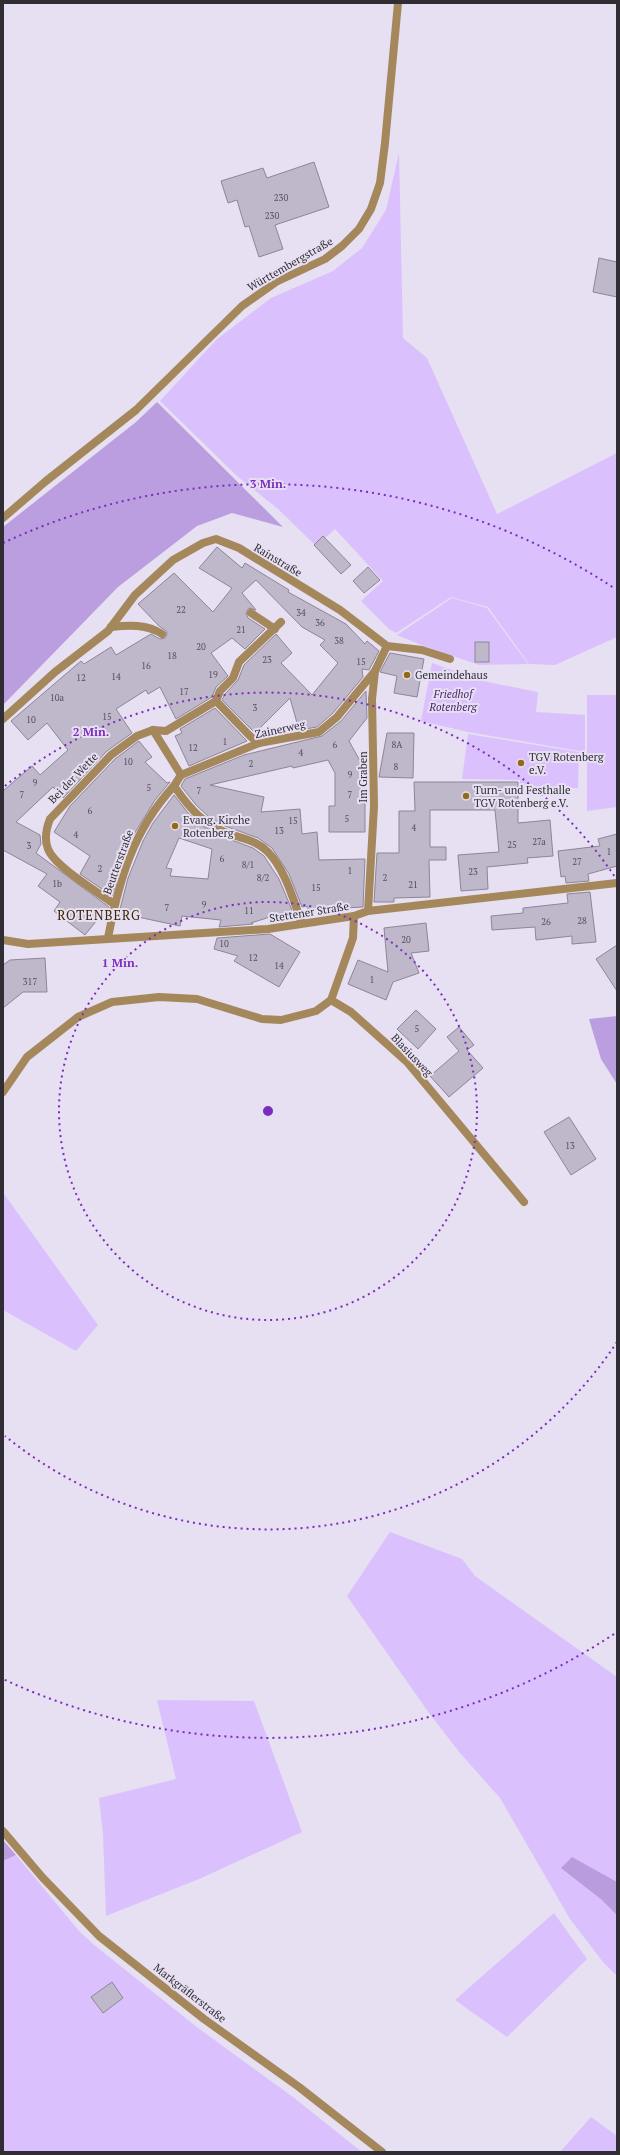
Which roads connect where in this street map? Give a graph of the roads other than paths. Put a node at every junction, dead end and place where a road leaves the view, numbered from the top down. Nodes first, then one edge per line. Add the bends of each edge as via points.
1 (398, 3) edge
2 (3, 518) edge
3 (251, 613) dead end
4 (281, 622) dead end
5 (111, 627) junction
6 (275, 629) junction
7 (162, 634) dead end
8 (387, 646) junction
9 (450, 659) dead end
10 (375, 671) junction
11 (216, 701) junction
12 (3, 719) edge
13 (153, 730) junction
14 (259, 743) junction
15 (181, 775) junction
16 (174, 786) junction
17 (617, 878) edge
18 (617, 883) edge
19 (604, 884) junction
20 (114, 904) junction
21 (368, 911) junction
22 (354, 916) junction
23 (302, 923) junction
24 (108, 938) junction
25 (3, 940) edge
26 (331, 1000) junction
27 (3, 1092) edge
28 (524, 1202) dead end
29 (3, 1831) edge
30 (382, 2152) edge

1 - 2 street, Württembergstraße via 380,183 371,209 359,229 325,259 276,282 242,306 136,410
3 - 6 street
4 - 6 street, Bei der Wette
5 - 7 street via 140,626 154,628
5 - 8 street, Rainstraße via 135,595 173,560 203,542 216,539 239,548 340,610
5 - 12 street, Rainstraße
6 - 11 street, Bei der Wette via 239,662 233,678 220,691
8 - 9 street via 422,650
8 - 10 street, Im Graben
10 - 14 street, Zainerweg via 337,717 319,732
10 - 21 street, Im Graben via 372,699 374,806
11 - 13 street, Bei der Wette via 166,731
11 - 14 street
13 - 15 street
13 - 20 street, Bei der Wette via 137,736 111,755 65,801 50,819 46,829 49,851 60,864
14 - 15 street, Zainerweg
15 - 16 street
16 - 20 street, Beutterstraße via 144,824 131,852
16 - 23 street via 192,811 206,822 233,835 253,840 268,852 287,884
17 - 19 street
18 - 19 street, Stettener Straße
19 - 21 street, Stettener Straße
20 - 24 street, Beutterstraße
21 - 22 street, Stettener Straße
22 - 23 street, Stettener Straße
22 - 26 street via 350,946
23 - 24 street, Stettener Straße via 268,930
24 - 25 street, Stettener Straße via 28,944
26 - 27 street via 316,1011 281,1020 262,1019 197,999 159,998 112,1002 78,1017 27,1057
26 - 28 street, Blasiusweg via 351,1012 407,1062
29 - 30 street, Markgräflerstraße via 98,1936

